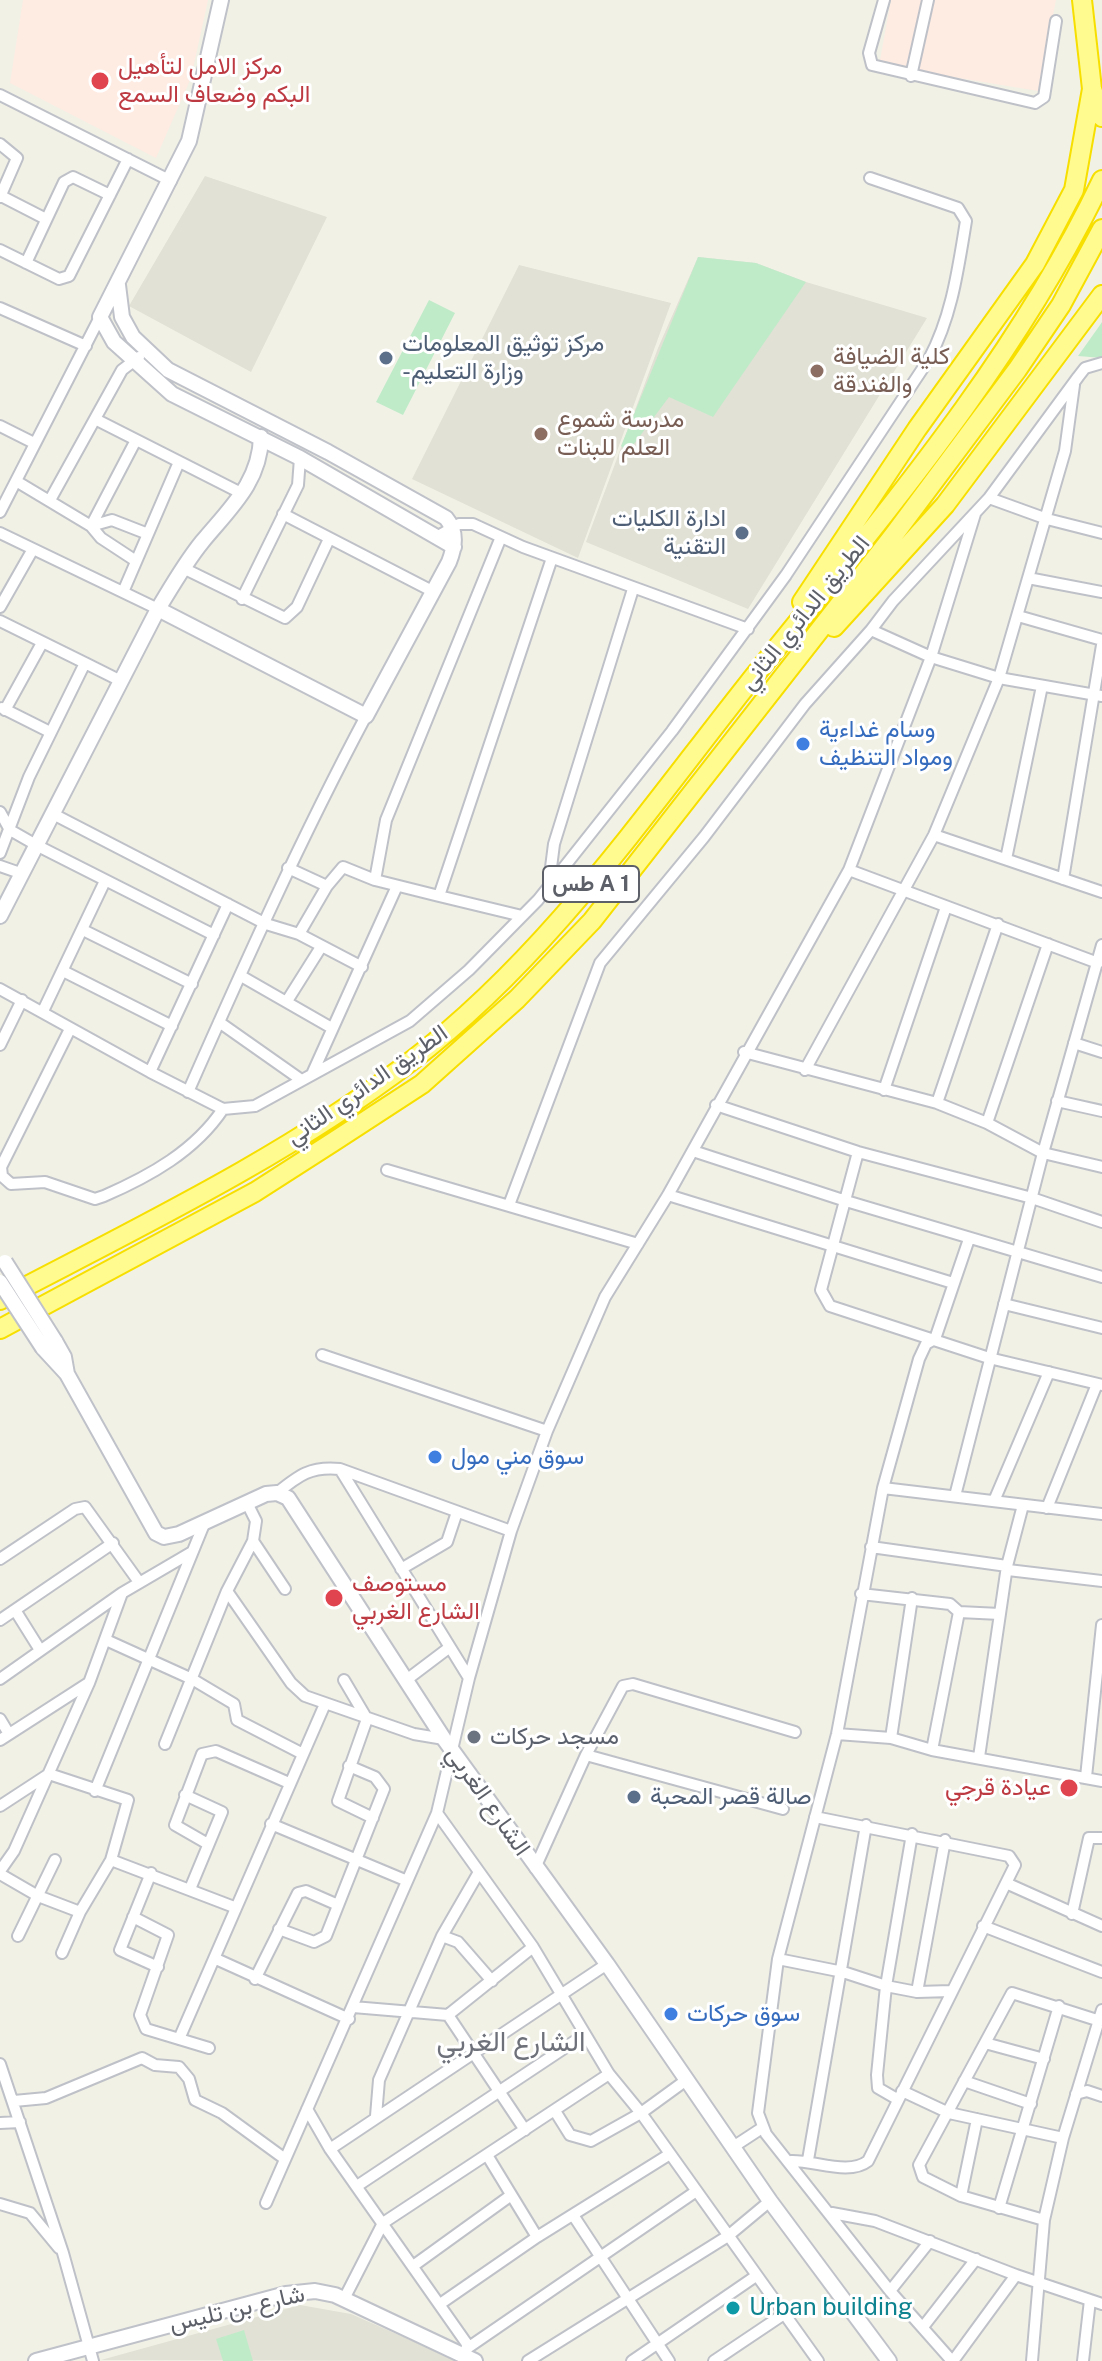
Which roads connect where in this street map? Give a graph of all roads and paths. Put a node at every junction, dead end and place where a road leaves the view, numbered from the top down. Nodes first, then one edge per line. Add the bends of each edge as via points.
1 (221, 0) edge
2 (884, 0) edge
3 (928, 0) edge
4 (1081, 3) edge
5 (1056, 21) dead end
6 (911, 76) junction
7 (1092, 89) junction
8 (0, 95) edge
9 (1102, 117) edge
10 (0, 144) edge
11 (128, 159) junction
12 (870, 178) dead end
13 (1102, 180) edge
14 (171, 181) junction
15 (110, 195) junction
16 (0, 196) edge
17 (46, 219) junction
18 (1102, 229) edge
19 (0, 250) edge
20 (26, 263) junction
21 (118, 285) junction
22 (1102, 295) edge
23 (0, 308) edge
24 (100, 317) junction
25 (86, 346) junction
26 (147, 353) junction
27 (133, 360) junction
28 (1102, 363) edge
29 (1074, 385) junction
30 (95, 419) junction
31 (0, 426) edge
32 (261, 437) junction
33 (136, 440) junction
34 (34, 443) junction
35 (300, 458) junction
36 (179, 462) junction
37 (16, 481) junction
38 (241, 493) junction
39 (989, 498) junction
40 (50, 500) junction
41 (0, 512) edge
42 (283, 514) junction
43 (975, 514) junction
44 (1047, 519) junction
45 (91, 526) junction
46 (453, 527) junction
47 (0, 533) edge
48 (1102, 533) edge
49 (148, 534) junction
50 (438, 536) junction
51 (501, 537) junction
52 (329, 539) junction
53 (454, 547) junction
54 (33, 549) junction
55 (552, 558) junction
56 (136, 561) junction
57 (183, 568) junction
58 (1028, 578) junction
59 (633, 589) junction
60 (123, 592) junction
61 (434, 592) junction
62 (1102, 592) edge
63 (242, 599) junction
64 (0, 607) edge
65 (158, 609) junction
66 (1018, 616) junction
67 (0, 621) edge
68 (748, 629) junction
69 (871, 630) junction
70 (1102, 642) edge
71 (42, 643) junction
72 (931, 657) junction
73 (85, 663) junction
74 (999, 678) junction
75 (121, 681) junction
76 (747, 686) junction
77 (1042, 686) junction
78 (1098, 695) edge
79 (767, 700) junction
80 (3, 709) edge
81 (366, 716) junction
82 (50, 732) junction
83 (0, 812) edge
84 (55, 815) junction
85 (10, 830) junction
86 (934, 835) junction
87 (38, 846) junction
88 (0, 853) edge
89 (1006, 859) junction
90 (0, 866) edge
91 (288, 868) junction
92 (849, 870) junction
93 (23, 874) junction
94 (1063, 879) junction
95 (375, 880) junction
96 (105, 881) junction
97 (327, 886) junction
98 (397, 886) junction
99 (549, 886) junction
100 (905, 892) junction
101 (1102, 892) edge
102 (439, 896) junction
103 (228, 904) junction
104 (946, 907) junction
105 (0, 916) edge
106 (522, 916) junction
107 (266, 924) junction
108 (998, 924) junction
109 (83, 930) junction
110 (299, 934) junction
111 (214, 935) junction
112 (1048, 944) junction
113 (1102, 945) edge
114 (321, 947) junction
115 (1098, 963) junction
116 (362, 967) junction
117 (63, 971) junction
118 (241, 976) junction
119 (192, 984) junction
120 (0, 989) edge
121 (1097, 989) edge
122 (22, 1000) junction
123 (287, 1001) junction
124 (43, 1011) junction
125 (219, 1022) junction
126 (172, 1026) junction
127 (330, 1027) junction
128 (70, 1029) junction
129 (1074, 1043) junction
130 (0, 1045) edge
131 (744, 1052) junction
132 (1102, 1052) edge
133 (805, 1070) junction
134 (150, 1072) junction
135 (313, 1072) junction
136 (300, 1079) junction
137 (884, 1090) junction
138 (188, 1092) junction
139 (1057, 1101) junction
140 (937, 1103) junction
141 (716, 1105) junction
142 (223, 1109) junction
143 (1102, 1111) edge
144 (987, 1123) junction
145 (693, 1151) junction
146 (858, 1152) junction
147 (1043, 1153) junction
148 (1102, 1167) edge
149 (387, 1170) dead end
150 (668, 1195) junction
151 (1032, 1198) junction
152 (846, 1201) junction
153 (509, 1205) junction
154 (1102, 1222) edge
155 (969, 1239) junction
156 (638, 1244) junction
157 (832, 1248) junction
158 (1018, 1251) junction
159 (3, 1258) edge
160 (1102, 1277) edge
161 (0, 1282) edge
162 (953, 1283) junction
163 (0, 1300) edge
164 (1004, 1304) junction
165 (1102, 1328) edge
166 (0, 1329) edge
167 (935, 1339) junction
168 (49, 1345) junction
169 (322, 1355) dead end
170 (989, 1358) junction
171 (1049, 1372) junction
172 (1100, 1384) edge
173 (547, 1431) junction
174 (340, 1469) junction
175 (883, 1488) junction
176 (277, 1493) junction
177 (955, 1496) junction
178 (994, 1501) junction
179 (247, 1503) junction
180 (1023, 1505) junction
181 (1047, 1508) junction
182 (457, 1512) junction
183 (1101, 1512) edge
184 (204, 1524) junction
185 (511, 1531) junction
186 (253, 1541) junction
187 (113, 1543) junction
188 (871, 1547) junction
189 (192, 1552) junction
190 (0, 1559) edge
191 (1007, 1568) junction
192 (401, 1569) junction
193 (1102, 1581) edge
194 (139, 1582) junction
195 (285, 1589) dead end
196 (227, 1591) junction
197 (122, 1593) junction
198 (861, 1594) junction
199 (912, 1598) junction
200 (15, 1610) junction
201 (959, 1612) junction
202 (1000, 1614) junction
203 (0, 1620) edge
204 (1102, 1625) edge
205 (106, 1640) junction
206 (450, 1647) junction
207 (40, 1650) junction
208 (149, 1660) junction
209 (469, 1678) junction
210 (0, 1679) edge
211 (192, 1679) junction
212 (344, 1680) dead end
213 (405, 1681) junction
214 (89, 1683) junction
215 (325, 1704) junction
216 (0, 1719) edge
217 (367, 1719) junction
218 (795, 1732) dead end
219 (837, 1734) junction
220 (4, 1737) edge
221 (891, 1738) junction
222 (165, 1744) dead end
223 (448, 1744) junction
224 (932, 1750) junction
225 (303, 1754) junction
226 (586, 1755) junction
227 (979, 1757) junction
228 (349, 1766) junction
229 (49, 1774) junction
230 (1086, 1777) junction
231 (1102, 1781) edge
232 (289, 1783) junction
233 (95, 1791) junction
234 (185, 1795) junction
235 (0, 1806) edge
236 (783, 1809) dead end
237 (437, 1813) junction
238 (815, 1817) junction
239 (373, 1818) junction
240 (271, 1824) junction
241 (866, 1825) junction
242 (912, 1834) junction
243 (1102, 1838) edge
244 (945, 1840) junction
245 (208, 1844) junction
246 (356, 1859) junction
247 (55, 1860) dead end
248 (111, 1860) junction
249 (534, 1868) junction
250 (0, 1872) edge
251 (479, 1872) junction
252 (151, 1873) junction
253 (405, 1880) junction
254 (1006, 1883) junction
255 (190, 1889) junction
256 (38, 1896) junction
257 (338, 1905) junction
258 (234, 1907) junction
259 (80, 1912) junction
260 (1072, 1914) junction
261 (133, 1917) junction
262 (983, 1926) junction
263 (1102, 1926) edge
264 (279, 1929) junction
265 (18, 1936) dead end
266 (442, 1936) junction
267 (533, 1947) junction
268 (62, 1953) dead end
269 (216, 1959) junction
270 (778, 1959) junction
271 (607, 1964) junction
272 (158, 1967) junction
273 (843, 1972) junction
274 (1102, 1972) edge
275 (255, 1979) junction
276 (492, 1981) junction
277 (886, 1986) junction
278 (951, 1991) junction
279 (917, 1992) junction
280 (560, 1993) junction
281 (1059, 2006) junction
282 (353, 2007) junction
283 (410, 2013) junction
284 (448, 2015) junction
285 (1101, 2015) edge
286 (349, 2019) junction
287 (584, 2035) junction
288 (179, 2039) junction
289 (1099, 2040) edge
290 (985, 2043) junction
291 (209, 2048) dead end
292 (474, 2053) junction
293 (1044, 2059) junction
294 (0, 2064) edge
295 (609, 2074) junction
296 (685, 2081) junction
297 (964, 2081) junction
298 (498, 2090) junction
299 (1076, 2094) junction
300 (899, 2095) junction
301 (1102, 2096) edge
302 (14, 2101) junction
303 (1031, 2104) junction
304 (307, 2109) junction
305 (555, 2111) junction
306 (641, 2113) junction
307 (949, 2113) junction
308 (376, 2116) junction
309 (977, 2119) junction
310 (20, 2122) junction
311 (0, 2123) edge
312 (762, 2128) junction
313 (1021, 2129) junction
314 (525, 2130) junction
315 (1063, 2138) junction
316 (733, 2147) junction
317 (330, 2149) junction
318 (670, 2154) junction
319 (487, 2155) junction
320 (285, 2159) junction
321 (808, 2160) junction
322 (791, 2161) junction
323 (357, 2186) junction
324 (695, 2192) junction
325 (510, 2196) junction
326 (961, 2196) junction
327 (770, 2201) junction
328 (266, 2203) dead end
329 (0, 2204) edge
330 (999, 2208) junction
331 (827, 2212) junction
332 (573, 2215) junction
333 (1044, 2220) junction
334 (383, 2223) junction
335 (728, 2236) junction
336 (537, 2237) junction
337 (930, 2241) junction
338 (63, 2253) junction
339 (602, 2256) junction
340 (976, 2259) junction
341 (413, 2266) junction
342 (1016, 2275) junction
343 (756, 2276) junction
344 (1036, 2285) junction
345 (890, 2291) junction
346 (624, 2298) junction
347 (344, 2299) junction
348 (1090, 2300) junction
349 (440, 2304) junction
350 (1102, 2304) edge
351 (784, 2314) junction
352 (923, 2327) junction
353 (658, 2345) junction
354 (91, 2354) edge
355 (470, 2355) edge
356 (816, 2360) edge
357 (36, 2361) edge
358 (528, 2361) edge
359 (632, 2361) edge
360 (669, 2361) edge
361 (714, 2361) edge
362 (889, 2361) edge
363 (952, 2361) edge
364 (1032, 2361) edge
365 (1083, 2361) edge

1 - 14 street via 195,124
2 - 6 street via 869,60
3 - 6 street
4 - 7 highway
5 - 6 street via 1044,97 1038,102
7 - 9 highway
7 - 76 highway via 1074,190 1035,264 917,429
8 - 11 street
10 - 16 street via 17,158
11 - 14 street
11 - 15 street
12 - 68 street via 964,214 948,315 929,359
13 - 76 highway, الطريق الدائري الثاني / طس A 1 via 1062,261 1020,329 877,525
14 - 21 street
15 - 17 street via 73,177 64,182
15 - 20 street via 69,276 59,279
16 - 17 street
17 - 20 street
18 - 79 highway, طس A 1 via 1061,305 1017,370
19 - 20 street
21 - 24 street
21 - 26 street via 122,317
22 - 79 highway via 945,505
23 - 25 street
24 - 25 street
24 - 27 street via 108,335
25 - 34 street
26 - 27 street
26 - 46 street via 183,379 328,452 446,518
27 - 30 street
27 - 32 street via 186,402
28 - 29 street via 1085,368
29 - 39 street
29 - 44 street via 1065,451
30 - 33 street
30 - 40 street
31 - 34 street
32 - 35 street
32 - 38 street via 260,460
33 - 36 street
33 - 45 street
34 - 37 street
35 - 42 street via 298,485
35 - 50 street
36 - 38 street
36 - 49 street
37 - 40 street
37 - 41 street
38 - 57 street
39 - 43 street
39 - 44 street
40 - 45 street
42 - 52 street
42 - 63 street
43 - 69 street
43 - 72 street
44 - 48 street
44 - 58 street
45 - 49 street via 112,520
45 - 56 street
46 - 50 street
46 - 51 street via 473,524
46 - 53 street
47 - 54 street
49 - 56 street
50 - 53 street
51 - 55 street
51 - 95 street via 386,820
52 - 61 street
52 - 63 street via 292,615 277,616
53 - 61 street
54 - 60 street
54 - 64 street
55 - 59 street
55 - 102 street
56 - 60 street
57 - 63 street
57 - 65 street
58 - 62 street
58 - 66 street
59 - 68 street
59 - 99 street via 554,844
60 - 65 street
61 - 81 street
65 - 75 street
65 - 81 street
66 - 70 street
66 - 74 street
67 - 71 street
68 - 99 street
69 - 72 street
69 - 153 street via 805,704 600,963
70 - 78 street
71 - 73 street
71 - 80 street
72 - 74 street
72 - 92 street
73 - 75 street
73 - 82 street
74 - 77 street
74 - 86 street
75 - 84 street
76 - 163 highway, الطريق الدائري الثاني / طس A 1 via 562,919 488,995 411,1061 303,1134
77 - 78 street
77 - 89 street
78 - 94 street
79 - 166 highway, طس A 1 via 592,921 517,999 422,1084 255,1192
80 - 82 street
81 - 91 street
82 - 85 street
83 - 85 street
84 - 87 street
84 - 103 street
85 - 87 street
85 - 88 street
86 - 89 street
86 - 100 street
87 - 93 street
87 - 96 street
89 - 94 street
90 - 93 street
91 - 97 street
91 - 107 street
92 - 100 street
92 - 131 street
93 - 105 street
94 - 101 street
95 - 97 street via 343,867
95 - 98 street
96 - 109 street
96 - 111 street
97 - 110 street
98 - 102 street
98 - 116 street
99 - 106 street
100 - 104 street
100 - 133 street
102 - 106 street
103 - 107 street
103 - 111 street
104 - 108 street
104 - 137 street
106 - 135 street via 410,1021
107 - 110 street
107 - 118 street
108 - 112 street
108 - 140 street
109 - 117 street
109 - 119 street
110 - 114 street
111 - 119 street
112 - 115 street
112 - 144 street
113 - 115 street
114 - 116 street
114 - 123 street
115 - 121 street
116 - 127 street
117 - 124 street
117 - 126 street
118 - 123 street
118 - 125 street
119 - 126 street
120 - 122 street
121 - 129 street
122 - 124 street
122 - 130 street
123 - 127 street
124 - 128 street
125 - 136 street
125 - 138 street
126 - 134 street
127 - 135 street
128 - 134 street
128 - 142 street via 1,1167 11,1184 45,1182 95,1199 104,1196 179,1155
129 - 132 street
129 - 139 street
131 - 133 street
131 - 141 street
133 - 137 street
134 - 138 street
135 - 136 street
136 - 142 street via 255,1106
137 - 140 street
138 - 142 street
139 - 143 street
139 - 147 street
140 - 144 street
141 - 145 street
141 - 146 street
144 - 147 street
145 - 150 street
145 - 152 street
146 - 151 street
146 - 152 street
147 - 148 street
147 - 151 street
149 - 153 street
150 - 156 street
150 - 157 street
151 - 154 street
151 - 158 street
152 - 155 street
152 - 157 street
153 - 156 street
155 - 158 street
155 - 162 street
156 - 173 street via 605,1297
157 - 162 street
157 - 167 street via 821,1290 830,1306
158 - 160 street
158 - 164 street
159 - 168 street, bridge
161 - 168 street, bridge
162 - 167 street
164 - 165 street
164 - 170 street
167 - 170 street
167 - 175 street via 919,1359
168 - 184 street via 64,1357 67,1374 156,1533 170,1537
169 - 173 street
170 - 171 street
170 - 177 street
171 - 172 street
171 - 178 street
172 - 181 street
173 - 185 street
174 - 176 street via 316,1467
174 - 182 street
174 - 192 street
175 - 177 street
175 - 188 street
176 - 179 street
176 - 213 street, الشارع الغربي via 288,1498
177 - 178 street
178 - 180 street
179 - 184 street
179 - 186 street via 256,1521
180 - 181 street
180 - 191 street
181 - 183 street
182 - 185 street
182 - 192 street via 447,1542
184 - 189 street
185 - 209 street
186 - 195 street
186 - 196 street
187 - 190 street via 80,1507
187 - 194 street
187 - 200 street
188 - 191 street
188 - 198 street
189 - 194 street
189 - 208 street
191 - 193 street
191 - 202 street
192 - 206 street
194 - 197 street
196 - 211 street
196 - 215 street via 291,1683
197 - 205 street
197 - 207 street
198 - 199 street
198 - 219 street
199 - 201 street via 950,1604
199 - 221 street
200 - 203 street
200 - 207 street
201 - 202 street
201 - 224 street
202 - 227 street
204 - 230 street
205 - 208 street
205 - 214 street
206 - 209 street
206 - 213 street
207 - 210 street
208 - 211 street
208 - 233 street
209 - 223 street
211 - 222 street
211 - 225 street via 234,1704 237,1720
212 - 217 street
213 - 223 street, الشارع الغربي
214 - 220 street
214 - 229 street
215 - 217 street
215 - 225 street
216 - 220 street
217 - 223 street
217 - 228 street
218 - 226 street via 628,1684 615,1696
219 - 221 street
219 - 238 street
221 - 224 street
223 - 237 street
223 - 249 street, الشارع الغربي
224 - 227 street
225 - 232 street
226 - 236 street
226 - 249 street
227 - 230 street
228 - 239 street via 383,1786
228 - 239 street via 338,1801
229 - 233 street
229 - 235 street
229 - 250 street
230 - 231 street
232 - 234 street via 211,1751 200,1757
232 - 240 street
233 - 248 street via 128,1800
234 - 245 street via 175,1827
234 - 245 street via 222,1811
237 - 251 street
237 - 253 street
238 - 241 street
238 - 270 street
239 - 246 street
240 - 246 street
240 - 258 street
241 - 242 street
241 - 273 street
242 - 244 street
242 - 277 street
243 - 260 street via 1089,1838
244 - 254 street via 1009,1856 1015,1865
244 - 279 street
245 - 255 street
246 - 253 street
246 - 257 street
247 - 256 street
248 - 252 street
248 - 259 street
249 - 271 street, الشارع الغربي
250 - 256 street
251 - 266 street
251 - 267 street
252 - 255 street
252 - 261 street
253 - 282 street
254 - 260 street
254 - 262 street
255 - 258 street
256 - 259 street
256 - 265 street
257 - 264 street via 322,1941
257 - 264 street via 302,1890
258 - 269 street
259 - 268 street
260 - 263 street
261 - 272 street via 167,1932
261 - 272 street via 120,1952
262 - 274 street
262 - 278 street
264 - 275 street
266 - 276 street via 458,1942
266 - 283 street
267 - 276 street
267 - 280 street
269 - 275 street
269 - 288 street
270 - 273 street
270 - 312 street via 759,2104
271 - 280 street
271 - 296 street, الشارع الغربي
272 - 288 street via 140,2020 146,2029
273 - 277 street
273 - 321 street
275 - 286 street
276 - 284 street
277 - 279 street
277 - 300 street via 877,2083 882,2092
278 - 279 street
278 - 300 street
280 - 287 street
280 - 292 street
281 - 285 street
281 - 290 street via 1012,1993
281 - 293 street
282 - 283 street
282 - 286 street
283 - 284 street
283 - 308 street via 379,2080
284 - 292 street
285 - 289 street
286 - 304 street
287 - 295 street
287 - 298 street
288 - 291 street
289 - 299 street
290 - 293 street
290 - 297 street
292 - 298 street
292 - 308 street
293 - 303 street
294 - 302 street
295 - 305 street
295 - 306 street
296 - 306 street
296 - 316 street, الشارع الغربي
297 - 303 street
297 - 307 street
298 - 314 street
298 - 323 street
299 - 301 street
299 - 315 street
300 - 307 street
300 - 321 street via 863,2165 854,2169
302 - 310 street
302 - 320 street via 46,2098 142,2058 179,2067 195,2100
303 - 313 street
304 - 317 street
304 - 320 street
305 - 306 street via 570,2135 584,2142
305 - 314 street
306 - 318 street
307 - 309 street
307 - 326 street via 918,2168 923,2177
308 - 317 street
309 - 313 street
309 - 326 street
310 - 311 street
310 - 338 street
312 - 316 street
312 - 322 street
313 - 315 street
313 - 330 street
314 - 319 street
315 - 333 street
316 - 327 street, الشارع الغربي
317 - 323 street
318 - 324 street
318 - 332 street
319 - 325 street
319 - 334 street
320 - 328 street
321 - 322 street
322 - 331 street
323 - 334 street
324 - 335 street
324 - 339 street
325 - 336 street
325 - 341 street
326 - 330 street
327 - 335 street
327 - 362 street, الشارع الغربي
329 - 338 street via 30,2213
330 - 333 street
331 - 337 street via 875,2221
331 - 345 street
332 - 336 street
332 - 339 street
333 - 344 street
334 - 341 street
334 - 347 street
335 - 343 street
335 - 346 street
336 - 349 street
337 - 340 street
337 - 345 street
338 - 354 street
339 - 346 street
339 - 355 street
340 - 342 street
340 - 352 street
341 - 349 street
342 - 344 street
342 - 363 street
343 - 351 street
343 - 353 street
344 - 348 street
344 - 364 street
345 - 352 street
346 - 353 street
346 - 358 street
347 - 354 street, شارع بن تليس via 301,2291
347 - 355 street, شارع بن تليس
348 - 350 street
348 - 365 street
349 - 355 street
351 - 356 street
351 - 361 street
352 - 363 street
353 - 359 street
353 - 360 street
354 - 357 street, شارع بن تليس

